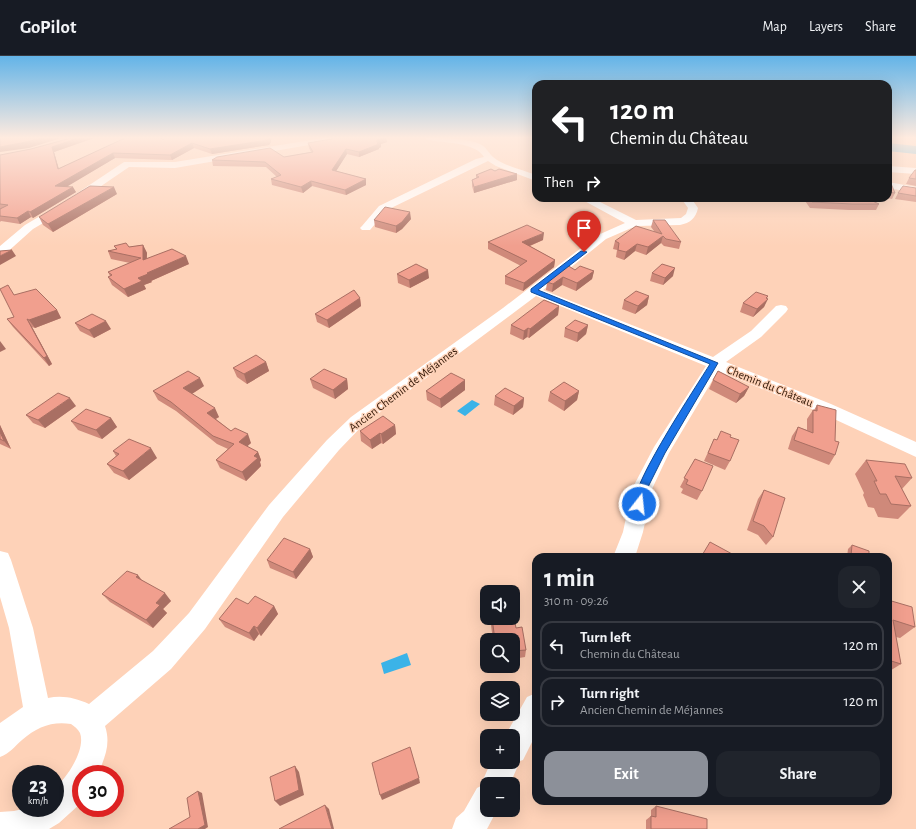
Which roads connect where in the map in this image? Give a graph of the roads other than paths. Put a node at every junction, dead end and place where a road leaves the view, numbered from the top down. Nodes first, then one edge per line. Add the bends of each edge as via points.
1 (112, 174) edge
2 (450, 174) edge
3 (905, 174) edge
4 (916, 178) edge
5 (892, 186) edge
6 (916, 190) edge
7 (592, 202) edge
8 (689, 202) edge
9 (634, 223) junction
10 (366, 228) dead end
11 (0, 252) edge
12 (533, 290) junction
13 (781, 309) dead end
14 (714, 363) junction
15 (916, 450) edge
16 (625, 553) edge
17 (0, 560) edge
18 (38, 714) junction
19 (532, 714) edge
20 (89, 722) junction
21 (520, 737) edge
22 (0, 743) edge
23 (88, 765) edge
24 (72, 791) edge
25 (64, 800) edge
26 (480, 812) edge
27 (39, 817) edge
28 (5, 828) edge
29 (467, 829) edge

1 - 11 street via 29,227
2 - 10 street via 383,208
3 - 4 street
5 - 6 street
7 - 9 street
8 - 9 street, Ancien Chemin de Méjannes via 694,208 686,220
9 - 12 street, Ancien Chemin de Méjannes via 602,238
12 - 14 street, Chemin du Château
12 - 20 street, Ancien Chemin de Méjannes via 508,311 356,421 276,511 197,621 162,660
13 - 14 street via 756,334
14 - 15 street, Chemin du Château via 825,408
14 - 16 street via 660,452 642,489 633,532
17 - 18 street via 21,628
18 - 20 street via 69,709 81,713
18 - 22 street via 21,724
19 - 21 street
20 - 23 street via 94,742
24 - 25 street
26 - 29 street via 475,822
27 - 28 street via 29,823

